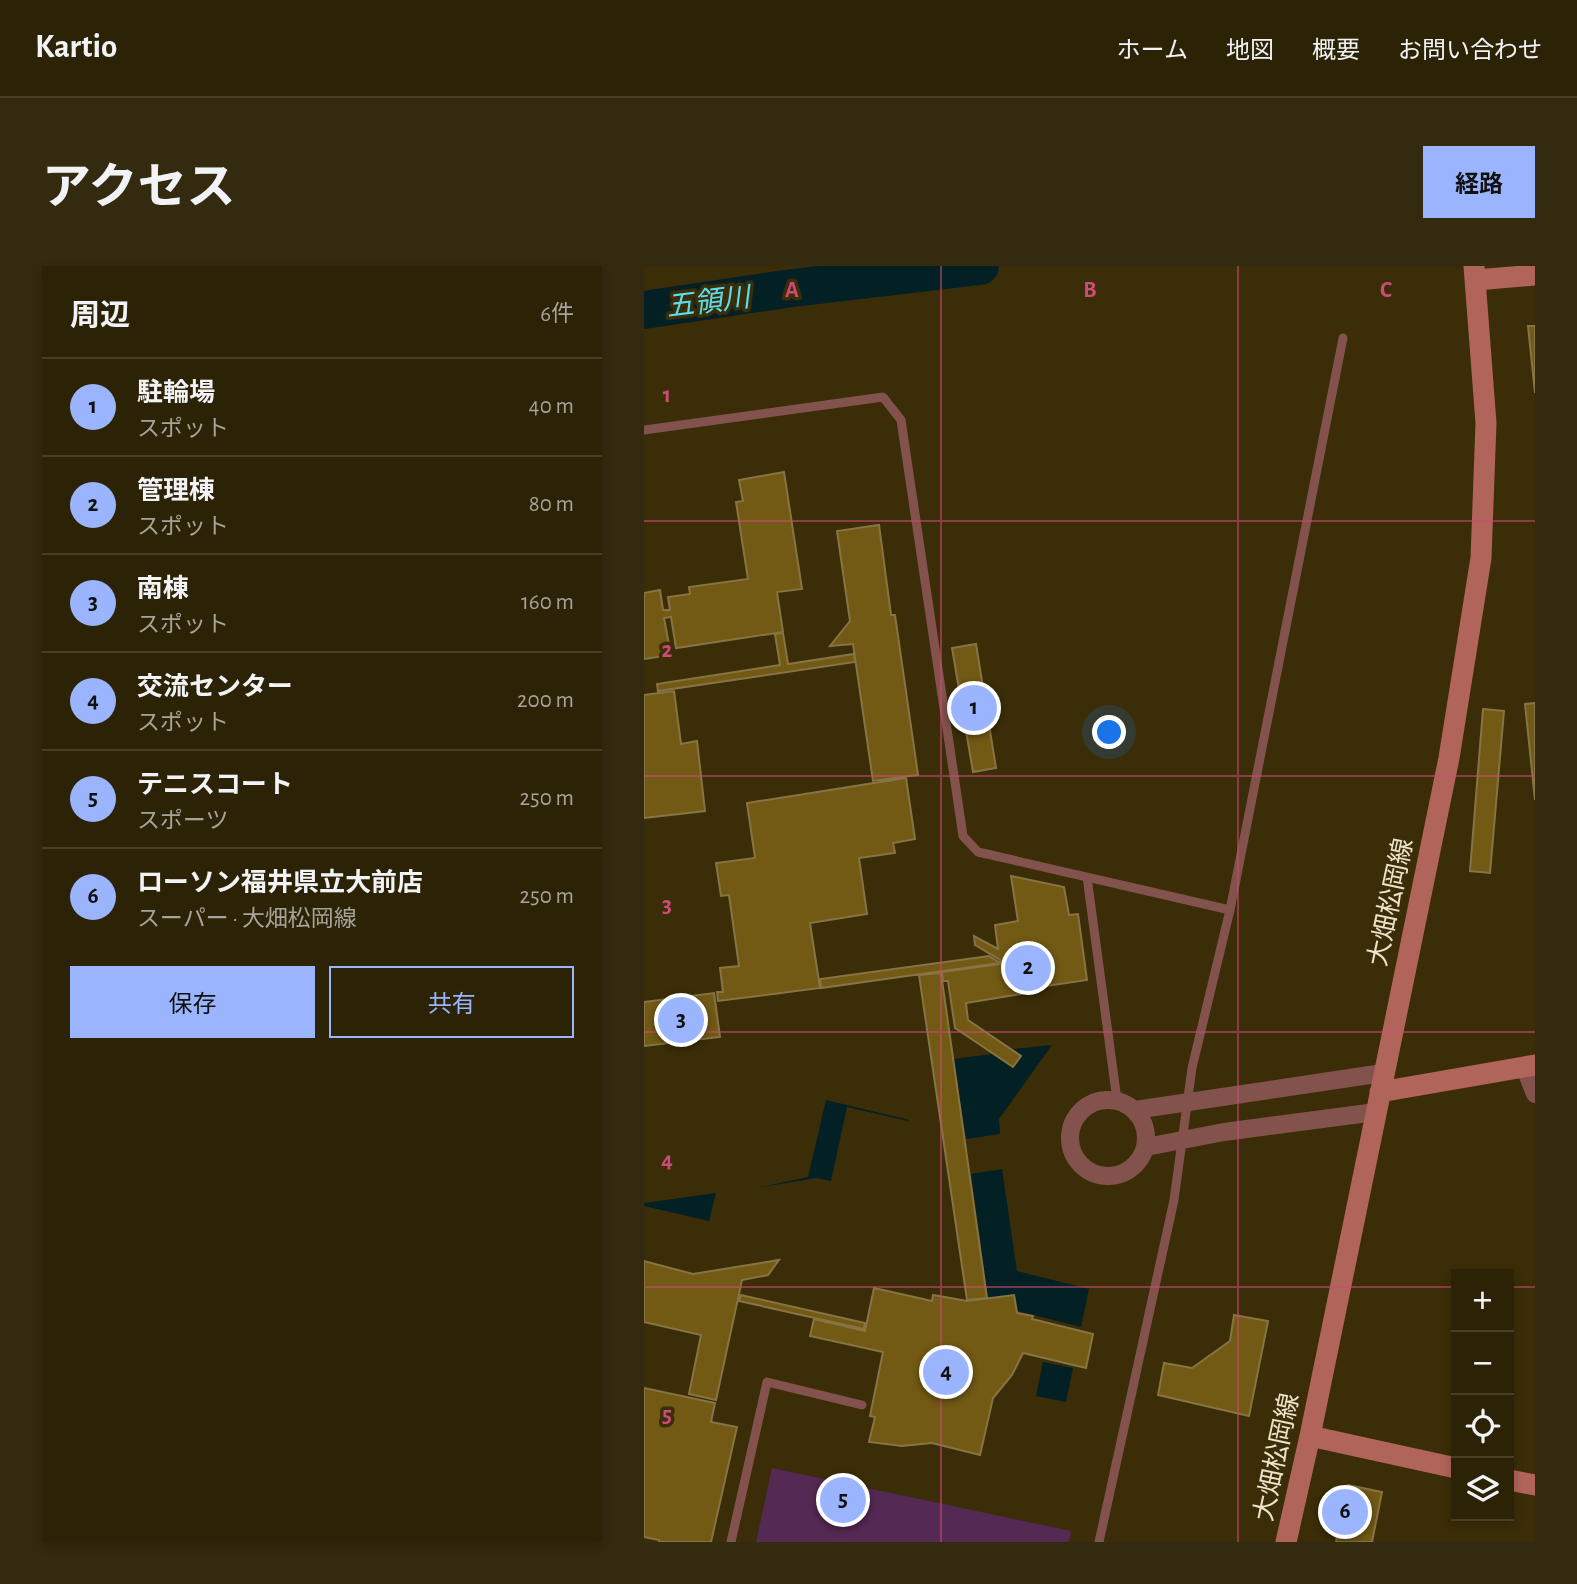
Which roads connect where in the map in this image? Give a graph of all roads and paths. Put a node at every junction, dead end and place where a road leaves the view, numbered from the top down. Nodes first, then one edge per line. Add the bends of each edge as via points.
1 (1475, 273) edge
2 (1535, 275) edge
3 (1343, 338) dead end
4 (644, 430) edge
5 (1087, 877) junction
6 (1230, 910) junction
7 (1530, 1065) edge
8 (1380, 1092) junction
9 (1535, 1094) edge
10 (1117, 1100) junction
11 (1187, 1102) junction
12 (1135, 1110) junction
13 (1182, 1141) junction
14 (1146, 1147) junction
15 (862, 1405) dead end
16 (1310, 1436) junction
17 (1451, 1467) edge
18 (1514, 1481) edge
19 (1535, 1486) edge
20 (732, 1542) edge
21 (1099, 1542) edge
22 (1286, 1542) edge

1 - 2 main road
1 - 8 main road, 大畑松岡線 via 1486,423 1481,558 1449,758
3 - 6 lane
4 - 5 lane via 883,397 901,420 963,836 978,852
5 - 6 lane
5 - 10 lane
6 - 11 lane
7 - 8 main road
7 - 9 street
8 - 11 street
8 - 13 street
8 - 16 main road, 大畑松岡線
10 - 12 street
10 - 14 street via 1098,1100 1076,1116 1070,1141 1077,1160 1102,1176 1116,1175 1131,1169
11 - 12 street
11 - 13 lane
12 - 14 street via 1147,1133
13 - 14 street
13 - 21 lane via 1174,1200
15 - 20 lane via 767,1382
16 - 17 main road
16 - 22 main road, 大畑松岡線
18 - 19 main road

